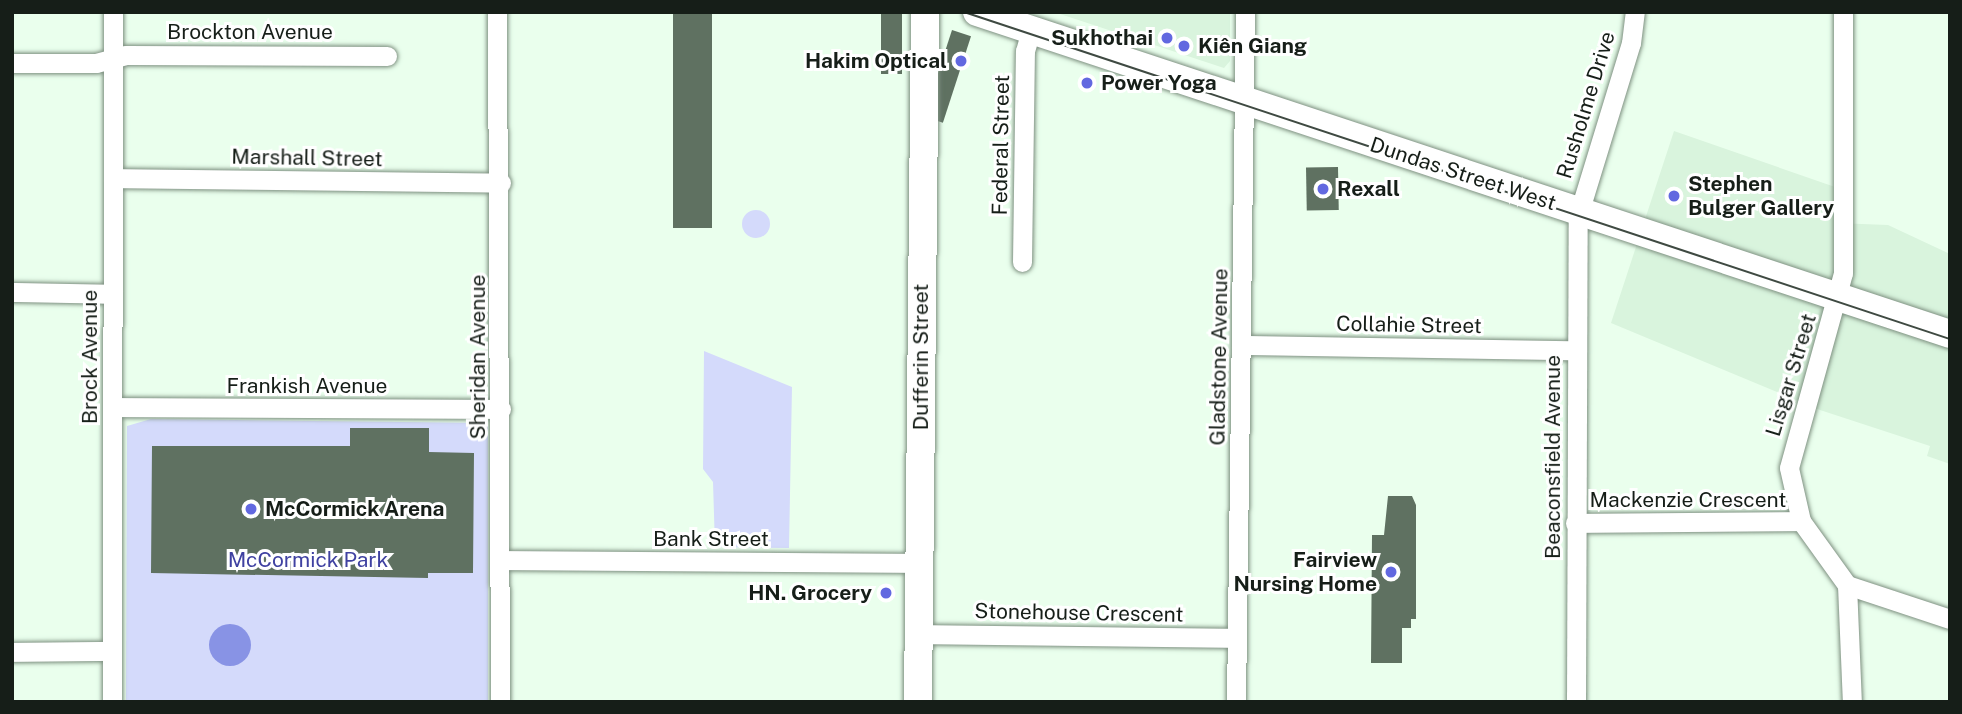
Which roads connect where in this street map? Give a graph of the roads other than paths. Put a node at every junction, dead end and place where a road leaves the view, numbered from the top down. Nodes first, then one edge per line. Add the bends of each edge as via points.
1 (113, 12) edge
2 (497, 12) edge
3 (925, 12) edge
4 (976, 12) edge
5 (1245, 12) edge
6 (1635, 12) edge
7 (1843, 12) edge
8 (1031, 30) junction
9 (387, 56) dead end
10 (113, 58) junction
11 (12, 63) edge
12 (1243, 101) junction
13 (113, 178) junction
14 (501, 183) junction
15 (1579, 212) junction
16 (1022, 262) dead end
17 (12, 292) edge
18 (113, 294) junction
19 (1838, 297) junction
20 (1950, 334) edge
21 (1241, 345) junction
22 (1576, 349) junction
23 (113, 407) junction
24 (501, 409) junction
25 (1801, 521) junction
26 (1575, 523) junction
27 (502, 560) junction
28 (920, 563) junction
29 (1847, 585) junction
30 (1950, 619) edge
31 (920, 634) junction
32 (1237, 638) junction
33 (112, 651) junction
34 (12, 652) edge
35 (112, 702) edge
36 (500, 702) edge
37 (918, 702) edge
38 (1236, 702) edge
39 (1576, 702) edge
40 (1852, 702) edge

1 - 10 street, Brock Avenue
2 - 14 street, Sheridan Avenue
3 - 28 main road, Dufferin Street
4 - 8 main road, Dundas Street West
5 - 12 street, Gladstone Avenue
6 - 15 street, Rusholme Drive via 1631,43
7 - 19 street, Lisgar Street via 1844,220
8 - 12 main road, Dundas Street West
8 - 16 street, Federal Street via 1025,51
9 - 10 street, Brockton Avenue
10 - 11 street, Brockton Avenue via 96,64
10 - 13 street, Brock Avenue
12 - 15 main road, Dundas Street West
12 - 21 street, Gladstone Avenue
13 - 14 street, Marshall Street
13 - 18 street, Brock Avenue
14 - 24 street, Sheridan Avenue
15 - 19 main road, Dundas Street West
15 - 22 street, Beaconsfield Avenue
17 - 18 street
18 - 23 street, Brock Avenue
19 - 20 main road, Dundas Street West
19 - 25 street, Lisgar Street via 1790,451 1791,491
21 - 22 street, Collahie Street
21 - 32 street, Gladstone Avenue
22 - 26 street, Beaconsfield Avenue
23 - 24 street, Frankish Avenue
23 - 33 street, Brock Avenue
24 - 27 street, Sheridan Avenue
25 - 26 street, Mackenzie Crescent
25 - 29 street, Lisgar Street
26 - 39 street, Beaconsfield Avenue
27 - 28 street, Bank Street
27 - 36 street, Sheridan Avenue
28 - 31 main road, Dufferin Street
29 - 30 street
29 - 40 street
31 - 32 street, Stonehouse Crescent
31 - 37 main road, Dufferin Street
32 - 38 street, Gladstone Avenue
33 - 34 street
33 - 35 street, Brock Avenue

